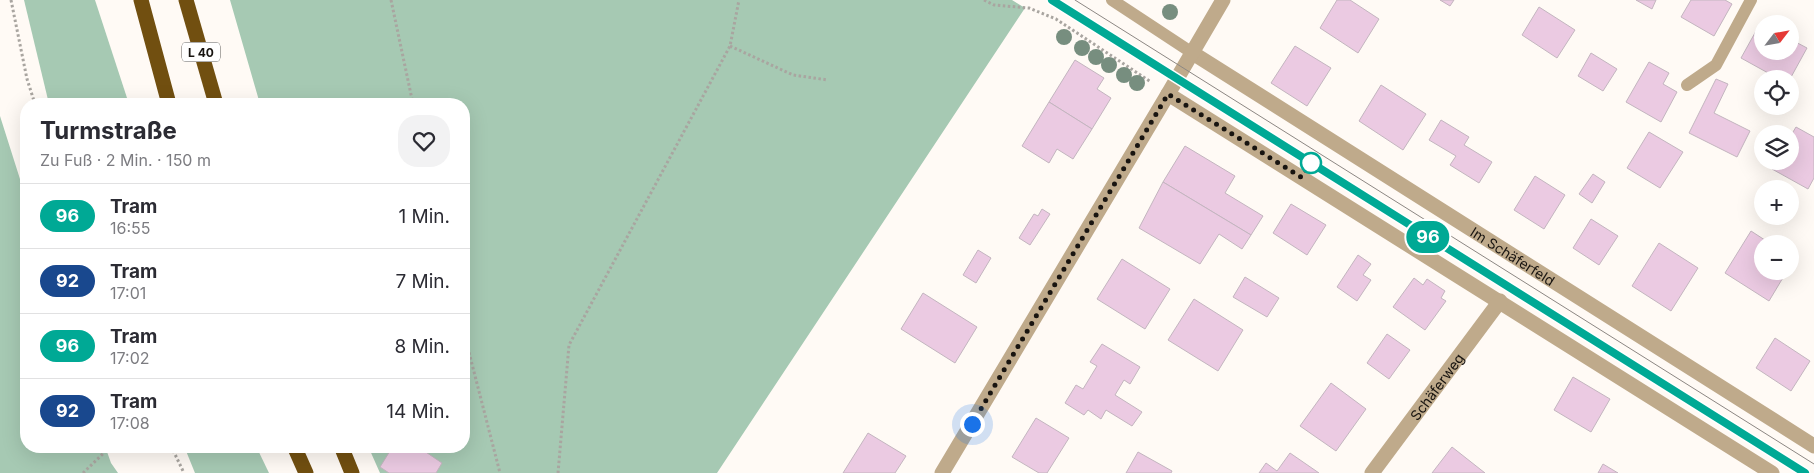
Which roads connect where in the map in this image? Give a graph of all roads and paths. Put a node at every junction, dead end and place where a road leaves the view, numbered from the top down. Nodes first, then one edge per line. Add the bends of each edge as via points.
1 (10, 0) edge
2 (141, 0) edge
3 (186, 0) edge
4 (391, 0) edge
5 (739, 0) edge
6 (984, 0) edge
7 (1112, 0) edge
8 (1223, 0) edge
9 (1751, 0) edge
10 (730, 46) junction
11 (1192, 52) junction
12 (828, 80) dead end
13 (1687, 85) dead end
14 (1168, 94) junction
15 (33, 98) edge
16 (167, 98) edge
17 (214, 98) edge
18 (412, 98) edge
19 (1500, 302) junction
20 (470, 356) edge
21 (1814, 446) edge
22 (103, 453) edge
23 (175, 453) edge
24 (297, 453) edge
25 (344, 453) edge
26 (83, 473) edge
27 (184, 473) edge
28 (306, 473) edge
29 (352, 473) edge
30 (500, 473) edge
31 (558, 473) edge
32 (942, 473) edge
33 (1372, 473) edge
34 (1772, 473) edge

1 - 15 path
2 - 16 highway
3 - 17 highway, L 40
4 - 18 path
5 - 10 path
6 - 14 path via 994,5 1028,8 1056,19
7 - 11 lane, Im Schäferfeld
8 - 11 street
9 - 13 lane via 1716,65
10 - 12 path via 793,75
10 - 31 path via 569,345
11 - 14 street
11 - 21 street, Im Schäferfeld
14 - 19 street
14 - 32 street
19 - 33 street, Schäferweg
19 - 34 street
20 - 30 path
22 - 26 path
23 - 27 path
24 - 28 highway
25 - 29 highway

